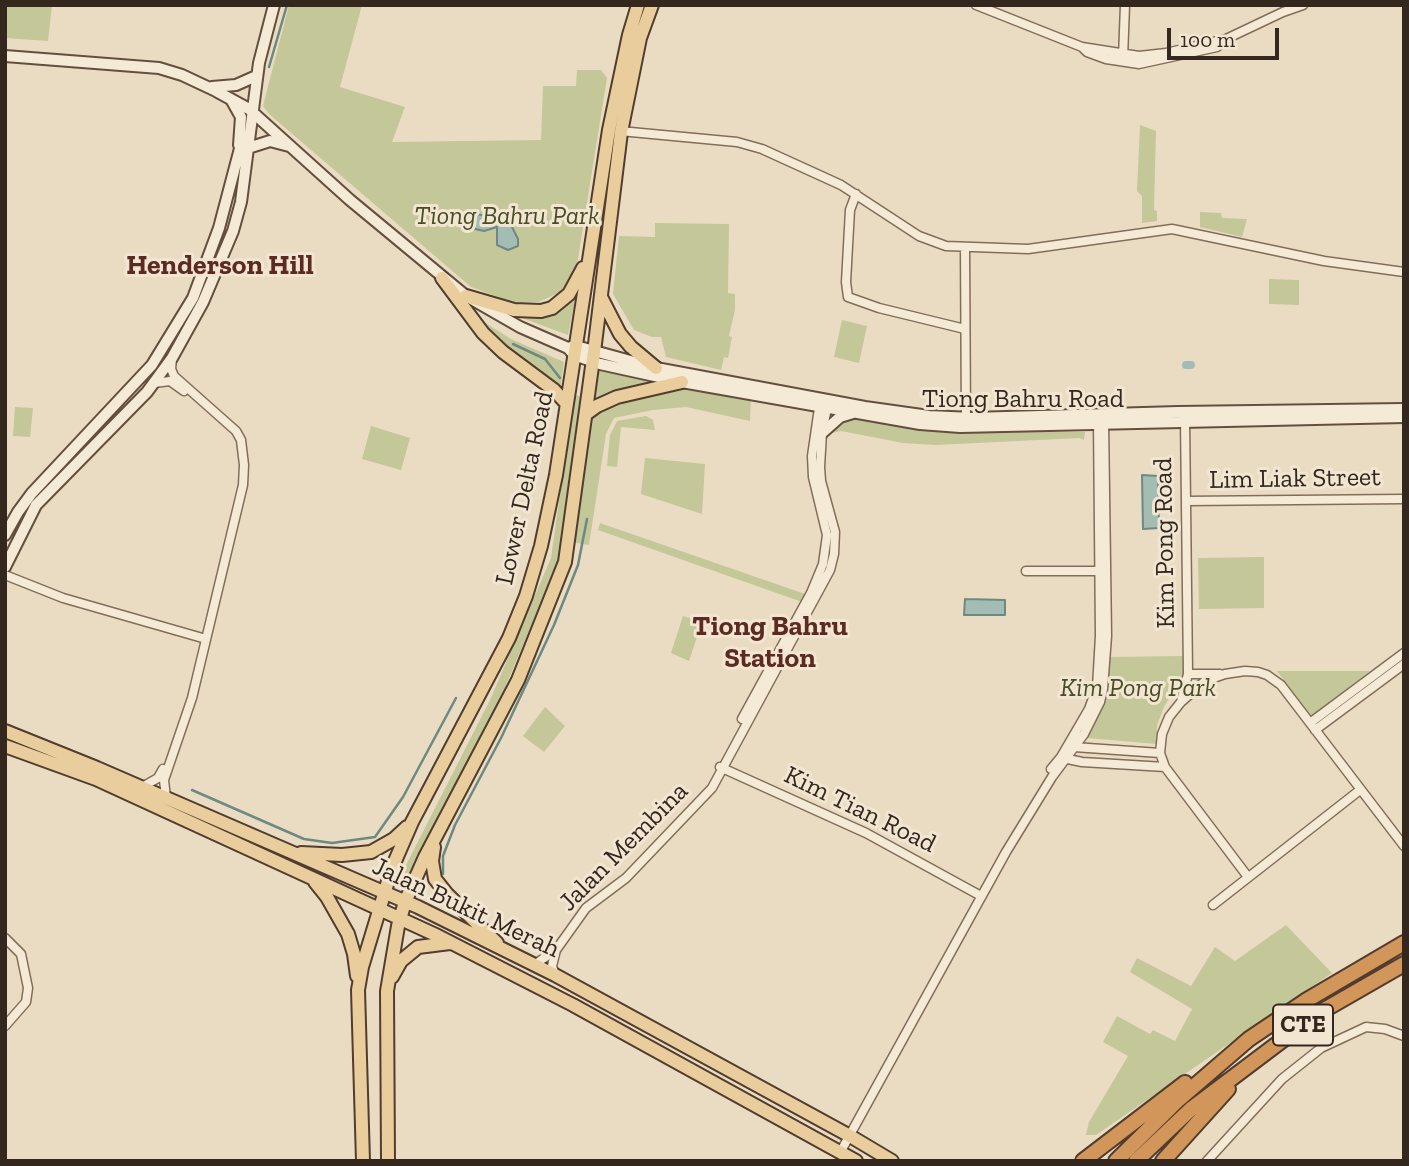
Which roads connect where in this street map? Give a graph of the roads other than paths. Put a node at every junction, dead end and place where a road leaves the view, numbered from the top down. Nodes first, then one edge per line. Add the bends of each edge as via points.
1 (274, 5) edge
2 (638, 5) edge
3 (652, 5) edge
4 (976, 5) edge
5 (1125, 5) edge
6 (1303, 5) edge
7 (5, 56) edge
8 (1123, 58) junction
9 (259, 64) junction
10 (254, 77) junction
11 (206, 86) junction
12 (230, 99) junction
13 (251, 111) junction
14 (615, 131) junction
15 (292, 147) junction
16 (248, 148) junction
17 (235, 172) junction
18 (856, 194) junction
19 (965, 247) junction
20 (588, 257) junction
21 (1404, 272) edge
22 (442, 278) junction
23 (467, 296) junction
24 (601, 297) junction
25 (965, 329) junction
26 (573, 349) junction
27 (594, 357) junction
28 (172, 358) junction
29 (656, 368) junction
30 (681, 382) junction
31 (154, 383) junction
32 (824, 403) junction
33 (567, 404) junction
34 (1404, 409) edge
35 (856, 412) junction
36 (586, 414) junction
37 (1185, 417) junction
38 (1404, 417) edge
39 (1101, 419) junction
40 (967, 423) junction
41 (822, 433) junction
42 (1404, 499) edge
43 (1186, 501) junction
44 (5, 535) edge
45 (5, 567) edge
46 (1103, 571) junction
47 (1026, 572) dead end
48 (5, 575) edge
49 (5, 582) edge
50 (818, 587) junction
51 (1103, 636) junction
52 (203, 641) junction
53 (1404, 653) edge
54 (1404, 664) edge
55 (1188, 674) junction
56 (1225, 674) junction
57 (1181, 702) junction
58 (5, 725) edge
59 (1312, 727) junction
60 (5, 731) edge
61 (1084, 734) junction
62 (20, 736) junction
63 (5, 746) edge
64 (1071, 747) junction
65 (1092, 750) junction
66 (1160, 753) junction
67 (1064, 758) junction
68 (720, 767) junction
69 (1164, 767) junction
70 (142, 787) junction
71 (1360, 790) junction
72 (166, 798) junction
73 (412, 822) junction
74 (437, 836) junction
75 (1404, 846) edge
76 (294, 853) junction
77 (1248, 877) junction
78 (313, 879) junction
79 (385, 894) junction
80 (981, 896) junction
81 (405, 902) junction
82 (1213, 905) dead end
83 (381, 911) junction
84 (399, 918) junction
85 (5, 938) edge
86 (450, 943) junction
87 (1404, 943) edge
88 (502, 948) junction
89 (1404, 964) edge
90 (534, 965) junction
91 (555, 975) junction
92 (358, 990) junction
93 (387, 991) junction
94 (5, 1026) edge
95 (1404, 1036) edge
96 (1249, 1039) junction
97 (1235, 1075) junction
98 (850, 1136) junction
99 (841, 1151) junction
100 (1134, 1156) edge
101 (363, 1161) edge
102 (388, 1161) edge
103 (856, 1161) edge
104 (892, 1161) edge
105 (1083, 1161) edge
106 (1116, 1161) edge
107 (1163, 1161) edge
108 (1207, 1161) edge

1 - 9 main road
2 - 14 main road, Lower Delta Road
3 - 14 main road, Lower Delta Road
4 - 8 street via 1082,47
5 - 8 street
6 - 8 street via 1226,39
7 - 11 main road, Tiong Bahru Road via 150,67
9 - 10 main road
9 - 13 main road
10 - 11 main road via 226,87
10 - 13 main road
11 - 12 main road, Tiong Bahru Road
12 - 13 main road, Tiong Bahru Road
12 - 17 main road via 241,117
13 - 15 main road, Tiong Bahru Road
13 - 16 main road
13 - 17 main road
14 - 18 street via 742,143
14 - 20 main road, Lower Delta Road
14 - 24 main road, Lower Delta Road
15 - 16 main road via 270,141
15 - 22 main road, Tiong Bahru Road
16 - 28 main road via 233,231 203,302
17 - 44 main road via 193,298 152,365 32,492
18 - 19 street via 926,240
18 - 25 street via 850,211 848,297
19 - 21 street via 1028,249 1172,229 1324,261
19 - 25 street
20 - 23 main road via 569,294 552,308 526,312
20 - 26 main road, Lower Delta Road
22 - 23 main road, Tiong Bahru Road
22 - 33 main road via 483,333
23 - 26 main road, Tiong Bahru Road via 520,327
24 - 27 main road, Lower Delta Road
24 - 29 main road via 620,334
25 - 40 street
26 - 27 main road, Tiong Bahru Road
26 - 33 main road, Lower Delta Road
27 - 29 main road, Tiong Bahru Road
27 - 30 main road, Tiong Bahru Road
27 - 36 main road, Lower Delta Road
28 - 31 main road
28 - 52 street via 174,376 236,431 243,452 243,485
29 - 32 main road, Tiong Bahru Road
30 - 32 main road, Tiong Bahru Road
30 - 36 main road via 617,397
31 - 45 main road via 36,505
31 - 52 street via 170,381 199,402 233,433 239,449 238,484
32 - 35 main road, Tiong Bahru Road
32 - 40 main road, Tiong Bahru Road
32 - 41 street, Jalan Membina
32 - 50 street, Jalan Membina via 812,468 827,535
33 - 73 main road, Lower Delta Road via 541,547 526,596 494,668
34 - 37 main road, Tiong Bahru Road
35 - 40 main road, Tiong Bahru Road via 920,424
35 - 41 main road via 840,417
36 - 74 main road, Lower Delta Road via 565,562 518,680
37 - 38 main road, Tiong Bahru Road
37 - 39 main road, Tiong Bahru Road
37 - 43 street, Kim Pong Road
39 - 40 main road, Tiong Bahru Road
39 - 46 street
41 - 50 street, Jalan Membina via 821,481 835,545 830,570
42 - 43 street, Lim Liak Street
43 - 55 street, Kim Pong Road
46 - 47 street
46 - 51 street
48 - 52 street
49 - 52 street
50 - 68 street, Jalan Membina
51 - 61 street via 1104,689
51 - 64 street via 1094,697
52 - 70 street via 162,772
52 - 72 street via 192,698 166,774
53 - 59 street
54 - 59 street
55 - 56 street
55 - 57 street, Kim Pong Road
56 - 57 street via 1205,681
56 - 59 street via 1258,672 1273,678
57 - 66 street via 1162,734
58 - 62 main road
59 - 71 street
60 - 62 main road, Jalan Bukit Merah
61 - 64 street
61 - 65 street
62 - 70 main road, Jalan Bukit Merah
63 - 78 main road, Jalan Bukit Merah via 96,779
64 - 65 street
64 - 67 street
65 - 66 street
66 - 69 street
67 - 69 street
67 - 80 street via 1034,797
68 - 80 street, Kim Tian Road via 866,833
68 - 90 street, Jalan Membina via 679,818 624,874 583,906 547,956
68 - 91 street, Jalan Membina via 706,795 653,852 586,908 556,950
69 - 77 street
70 - 72 main road, Jalan Bukit Merah
71 - 75 street
71 - 77 street
72 - 76 main road, Jalan Bukit Merah
73 - 76 main road via 371,852
73 - 79 main road, Lower Delta Road
74 - 81 main road, Lower Delta Road
74 - 88 main road via 432,861 435,878
76 - 79 main road, Jalan Bukit Merah
77 - 82 street
78 - 83 main road, Jalan Bukit Merah
78 - 92 main road via 348,934
79 - 81 main road, Jalan Bukit Merah
79 - 83 main road, Lower Delta Road
80 - 98 street
81 - 84 main road, Lower Delta Road
81 - 88 main road, Jalan Bukit Merah
83 - 84 main road, Jalan Bukit Merah
83 - 92 main road, Lower Delta Road
84 - 86 main road, Jalan Bukit Merah
84 - 93 main road, Lower Delta Road
85 - 94 street via 21,954 29,988 26,1002
86 - 93 main road via 426,944 410,953 392,975
86 - 99 main road, Jalan Bukit Merah
87 - 96 highway, CTE
88 - 90 main road, Jalan Bukit Merah
89 - 97 highway, CTE via 1317,1014
90 - 91 main road, Jalan Bukit Merah
91 - 98 main road, Jalan Bukit Merah
92 - 101 main road, Lower Delta Road
93 - 102 main road, Lower Delta Road
95 - 108 street via 1366,1027 1321,1048 1282,1079
96 - 100 highway, CTE via 1177,1101
96 - 105 highway
97 - 100 highway, CTE
97 - 107 highway via 1230,1087
98 - 99 street
98 - 104 main road, Jalan Bukit Merah
99 - 103 main road, Jalan Bukit Merah
100 - 106 highway, CTE

